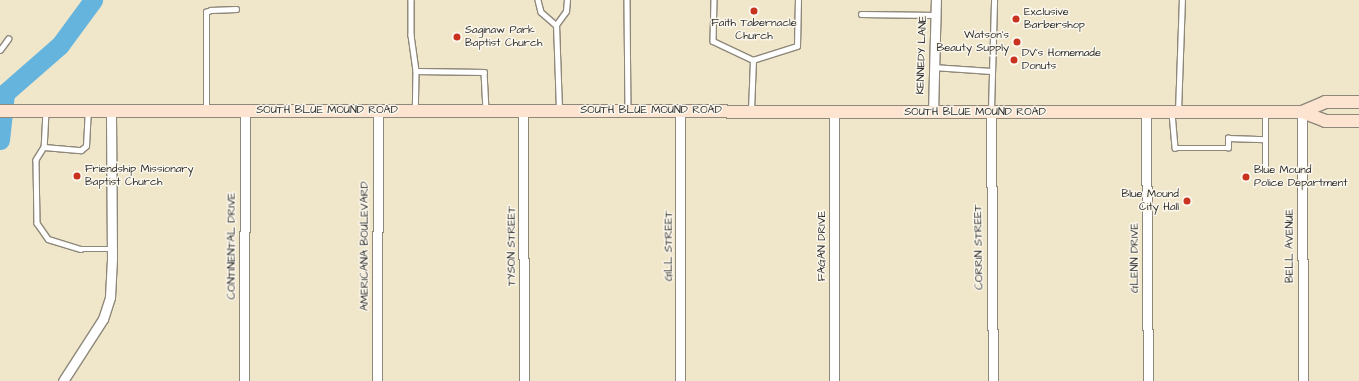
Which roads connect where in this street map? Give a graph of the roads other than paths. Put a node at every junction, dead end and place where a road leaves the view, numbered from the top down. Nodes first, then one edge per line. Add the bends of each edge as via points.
1 (411, 0) edge
2 (538, 0) edge
3 (567, 0) edge
4 (627, 0) edge
5 (714, 0) edge
6 (798, 0) edge
7 (936, 0) edge
8 (994, 0) edge
9 (1182, 0) edge
10 (236, 9) dead end
11 (862, 14) dead end
12 (935, 15) junction
13 (556, 25) junction
14 (8, 39) dead end
15 (0, 50) edge
16 (753, 60) junction
17 (933, 67) junction
18 (991, 70) junction
19 (416, 71) junction
20 (1359, 102) edge
21 (46, 110) junction
22 (88, 110) junction
23 (112, 110) junction
24 (206, 110) junction
25 (245, 110) junction
26 (378, 110) junction
27 (415, 110) junction
28 (486, 110) junction
29 (559, 110) junction
30 (628, 110) junction
31 (680, 110) junction
32 (0, 111) edge
33 (523, 111) junction
34 (751, 111) junction
35 (834, 111) junction
36 (932, 112) junction
37 (991, 112) junction
38 (1146, 112) junction
39 (1175, 112) junction
40 (1265, 112) junction
41 (1302, 112) junction
42 (1359, 121) edge
43 (1265, 139) junction
44 (44, 147) junction
45 (1265, 168) dead end
46 (112, 249) junction
47 (62, 381) edge
48 (244, 381) edge
49 (377, 381) edge
50 (524, 381) edge
51 (680, 381) edge
52 (834, 381) edge
53 (993, 381) edge
54 (1148, 381) edge
55 (1303, 381) edge

1 - 19 lane via 411,35
2 - 13 lane via 541,12
3 - 13 lane via 566,11
4 - 30 lane
5 - 16 lane via 713,41
6 - 16 lane via 797,46
7 - 12 street, KENNEDY LANE
8 - 18 lane
9 - 39 lane
10 - 24 lane via 206,12
11 - 12 lane
12 - 17 street, KENNEDY LANE
13 - 29 lane
14 - 15 lane
16 - 34 lane
17 - 18 lane
17 - 36 street, KENNEDY LANE
18 - 37 lane
19 - 27 lane
19 - 28 lane via 484,72
20 - 41 main road, SOUTH BLUE MOUND ROAD via 1325,102
21 - 22 main road, SOUTH BLUE MOUND ROAD
21 - 32 main road, SOUTH BLUE MOUND ROAD
21 - 44 lane
22 - 23 main road, SOUTH BLUE MOUND ROAD
22 - 44 lane via 86,146 81,150
23 - 24 main road, SOUTH BLUE MOUND ROAD
23 - 46 street
24 - 25 main road, SOUTH BLUE MOUND ROAD
25 - 26 main road, SOUTH BLUE MOUND ROAD
25 - 48 street, CONTINENTAL DRIVE
26 - 27 main road, SOUTH BLUE MOUND ROAD
26 - 49 street, AMERICANA BOULEVARD
27 - 28 main road, SOUTH BLUE MOUND ROAD
28 - 33 main road, SOUTH BLUE MOUND ROAD
29 - 30 main road, SOUTH BLUE MOUND ROAD
29 - 33 main road, SOUTH BLUE MOUND ROAD
30 - 31 main road, SOUTH BLUE MOUND ROAD
31 - 34 main road, SOUTH BLUE MOUND ROAD
31 - 51 street, GILL STREET
33 - 50 street, TYSON STREET
34 - 35 main road, SOUTH BLUE MOUND ROAD
35 - 36 main road, SOUTH BLUE MOUND ROAD
35 - 52 street, FAGAN DRIVE
36 - 37 main road, SOUTH BLUE MOUND ROAD
37 - 38 main road, SOUTH BLUE MOUND ROAD
37 - 53 street, CORRIN STREET
38 - 39 main road, SOUTH BLUE MOUND ROAD
38 - 54 street, GLENN DRIVE
39 - 40 main road, SOUTH BLUE MOUND ROAD
39 - 43 lane via 1175,148 1228,148 1228,138
40 - 41 main road, SOUTH BLUE MOUND ROAD
40 - 43 lane
41 - 42 main road, SOUTH BLUE MOUND ROAD via 1325,121
41 - 55 street, BELL AVENUE
43 - 45 lane
44 - 46 lane via 36,160 37,223 48,239 81,249
46 - 47 street via 110,297 103,319

